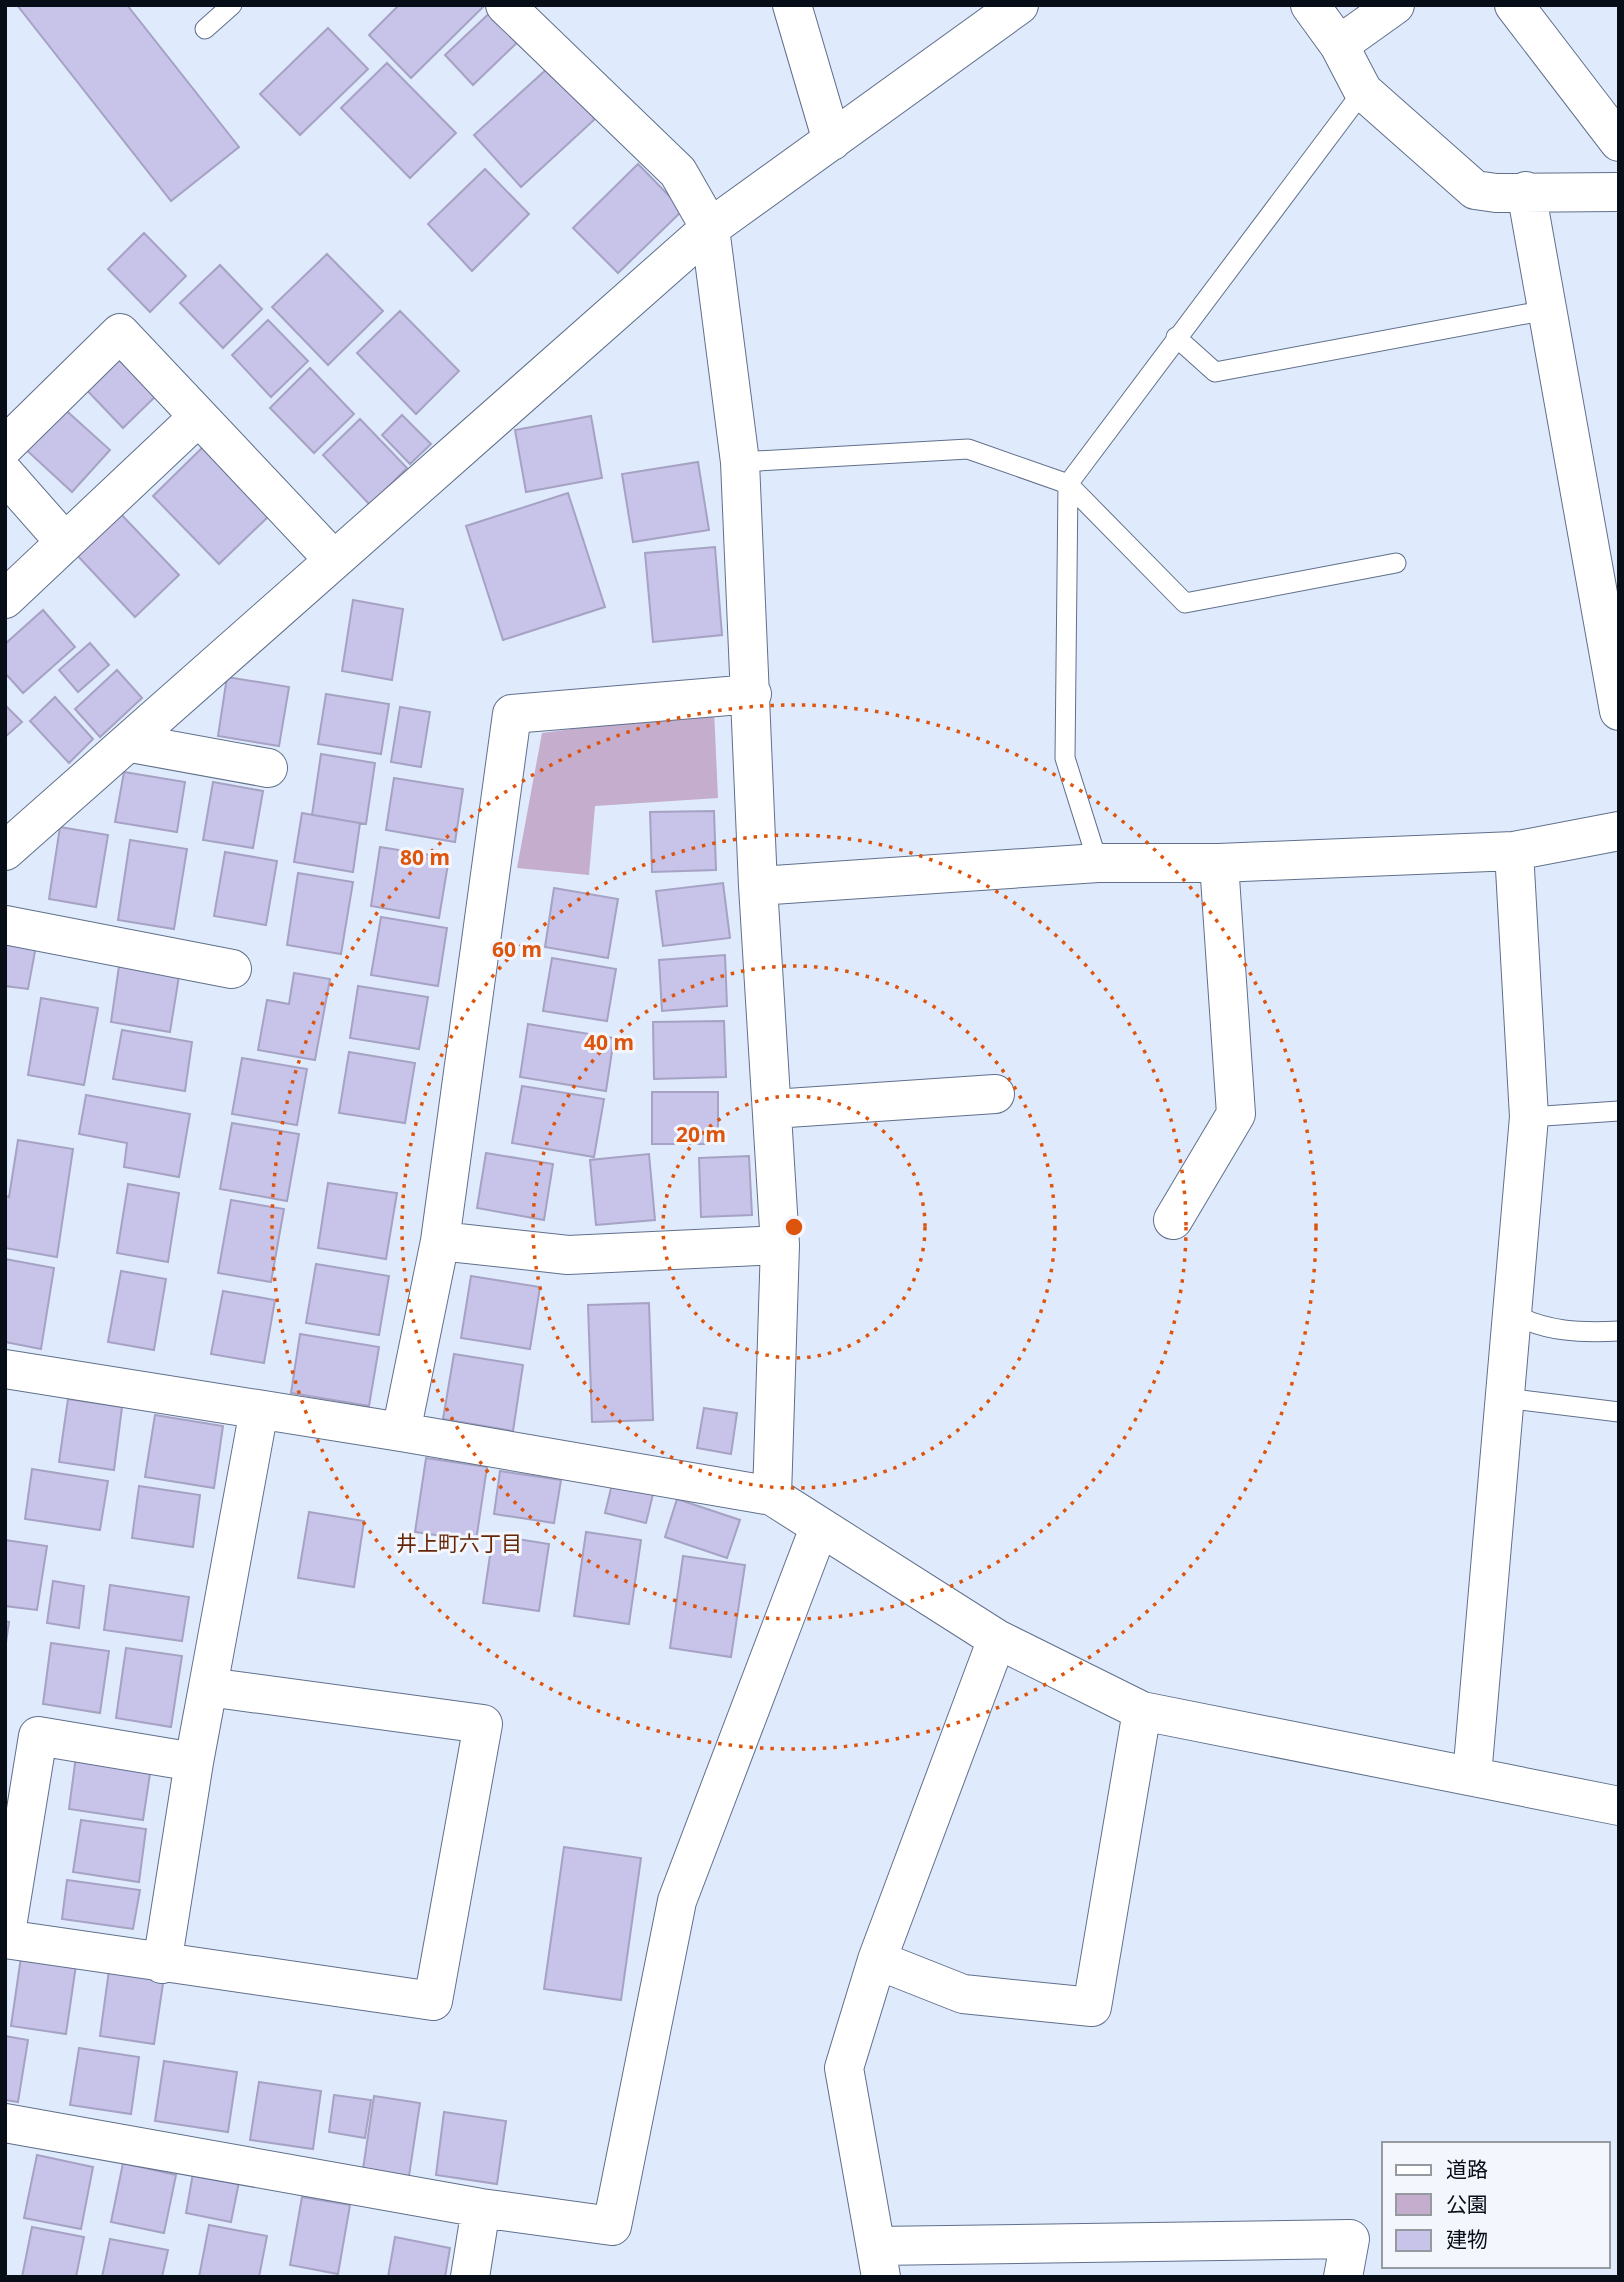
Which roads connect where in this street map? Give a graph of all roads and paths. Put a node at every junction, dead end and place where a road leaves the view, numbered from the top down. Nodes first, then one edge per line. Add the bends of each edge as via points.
1 (232, 5) edge
2 (505, 5) edge
3 (792, 5) edge
4 (1019, 5) edge
5 (1310, 5) edge
6 (1395, 5) edge
7 (1514, 5) edge
8 (205, 29) dead end
9 (1339, 45) junction
10 (1363, 91) junction
11 (832, 141) junction
12 (1619, 142) edge
13 (1526, 191) junction
14 (1619, 192) edge
15 (710, 228) junction
16 (1547, 310) junction
17 (1176, 337) junction
18 (197, 418) junction
19 (5, 446) edge
20 (740, 462) junction
21 (5, 474) edge
22 (1068, 484) junction
23 (64, 541) junction
24 (334, 560) junction
25 (1396, 564) dead end
26 (5, 599) edge
27 (751, 694) junction
28 (1619, 711) edge
29 (131, 743) junction
30 (268, 768) dead end
31 (1619, 831) edge
32 (5, 851) edge
33 (1514, 851) junction
34 (1098, 863) junction
35 (1219, 863) junction
36 (758, 886) junction
37 (5, 925) edge
38 (232, 969) dead end
39 (995, 1094) dead end
40 (773, 1109) junction
41 (1619, 1111) edge
42 (1529, 1116) junction
43 (1173, 1220) dead end
44 (439, 1241) junction
45 (780, 1245) junction
46 (1512, 1313) junction
47 (1619, 1331) edge
48 (5, 1369) edge
49 (1505, 1398) junction
50 (259, 1410) junction
51 (1619, 1412) edge
52 (401, 1432) junction
53 (772, 1496) junction
54 (819, 1528) junction
55 (997, 1639) junction
56 (208, 1686) junction
57 (1142, 1711) junction
58 (194, 1762) junction
59 (1472, 1776) junction
60 (1619, 1806) edge
61 (877, 1959) junction
62 (162, 1964) junction
63 (5, 2123) edge
64 (481, 2208) junction
65 (879, 2261) edge
66 (470, 2277) edge
67 (1343, 2277) edge

1 - 8 lane
2 - 15 street via 678,173
3 - 11 street
4 - 11 street
5 - 9 street
6 - 9 street
7 - 12 street
9 - 10 street
10 - 13 street via 1475,190
10 - 17 lane
11 - 15 street
13 - 14 street
13 - 16 street
15 - 20 street
15 - 24 street
16 - 17 lane via 1215,372
16 - 28 street
17 - 22 lane
18 - 19 street via 120,333
18 - 23 street
18 - 24 street
20 - 22 lane via 968,449
20 - 27 street
21 - 23 street
22 - 25 lane via 1185,603
22 - 34 lane via 1065,758
23 - 26 street
24 - 29 street
27 - 36 street
27 - 44 street via 512,714
29 - 30 street
29 - 32 street
31 - 33 street
33 - 35 street
33 - 42 street
34 - 35 street
34 - 36 street
35 - 43 street via 1236,1114
36 - 40 street
37 - 38 street
39 - 40 street
40 - 45 street
41 - 42 lane
42 - 46 street
44 - 45 street via 568,1255
44 - 52 street
45 - 53 street
46 - 47 lane via 1535,1326
46 - 49 street
48 - 50 street
49 - 51 lane
49 - 59 street
50 - 52 street
50 - 56 street
52 - 53 street
53 - 54 street
54 - 55 street
54 - 64 street via 677,1900 612,2226
55 - 57 street
55 - 61 street
56 - 58 street
56 - 62 street via 483,1724 433,2001
57 - 59 street
57 - 61 street via 1093,2007 963,1994
58 - 62 street
58 - 62 street via 38,1736 5,1939
59 - 60 street
61 - 65 street via 844,2068
63 - 64 street
64 - 66 street
65 - 67 street via 1350,2239

